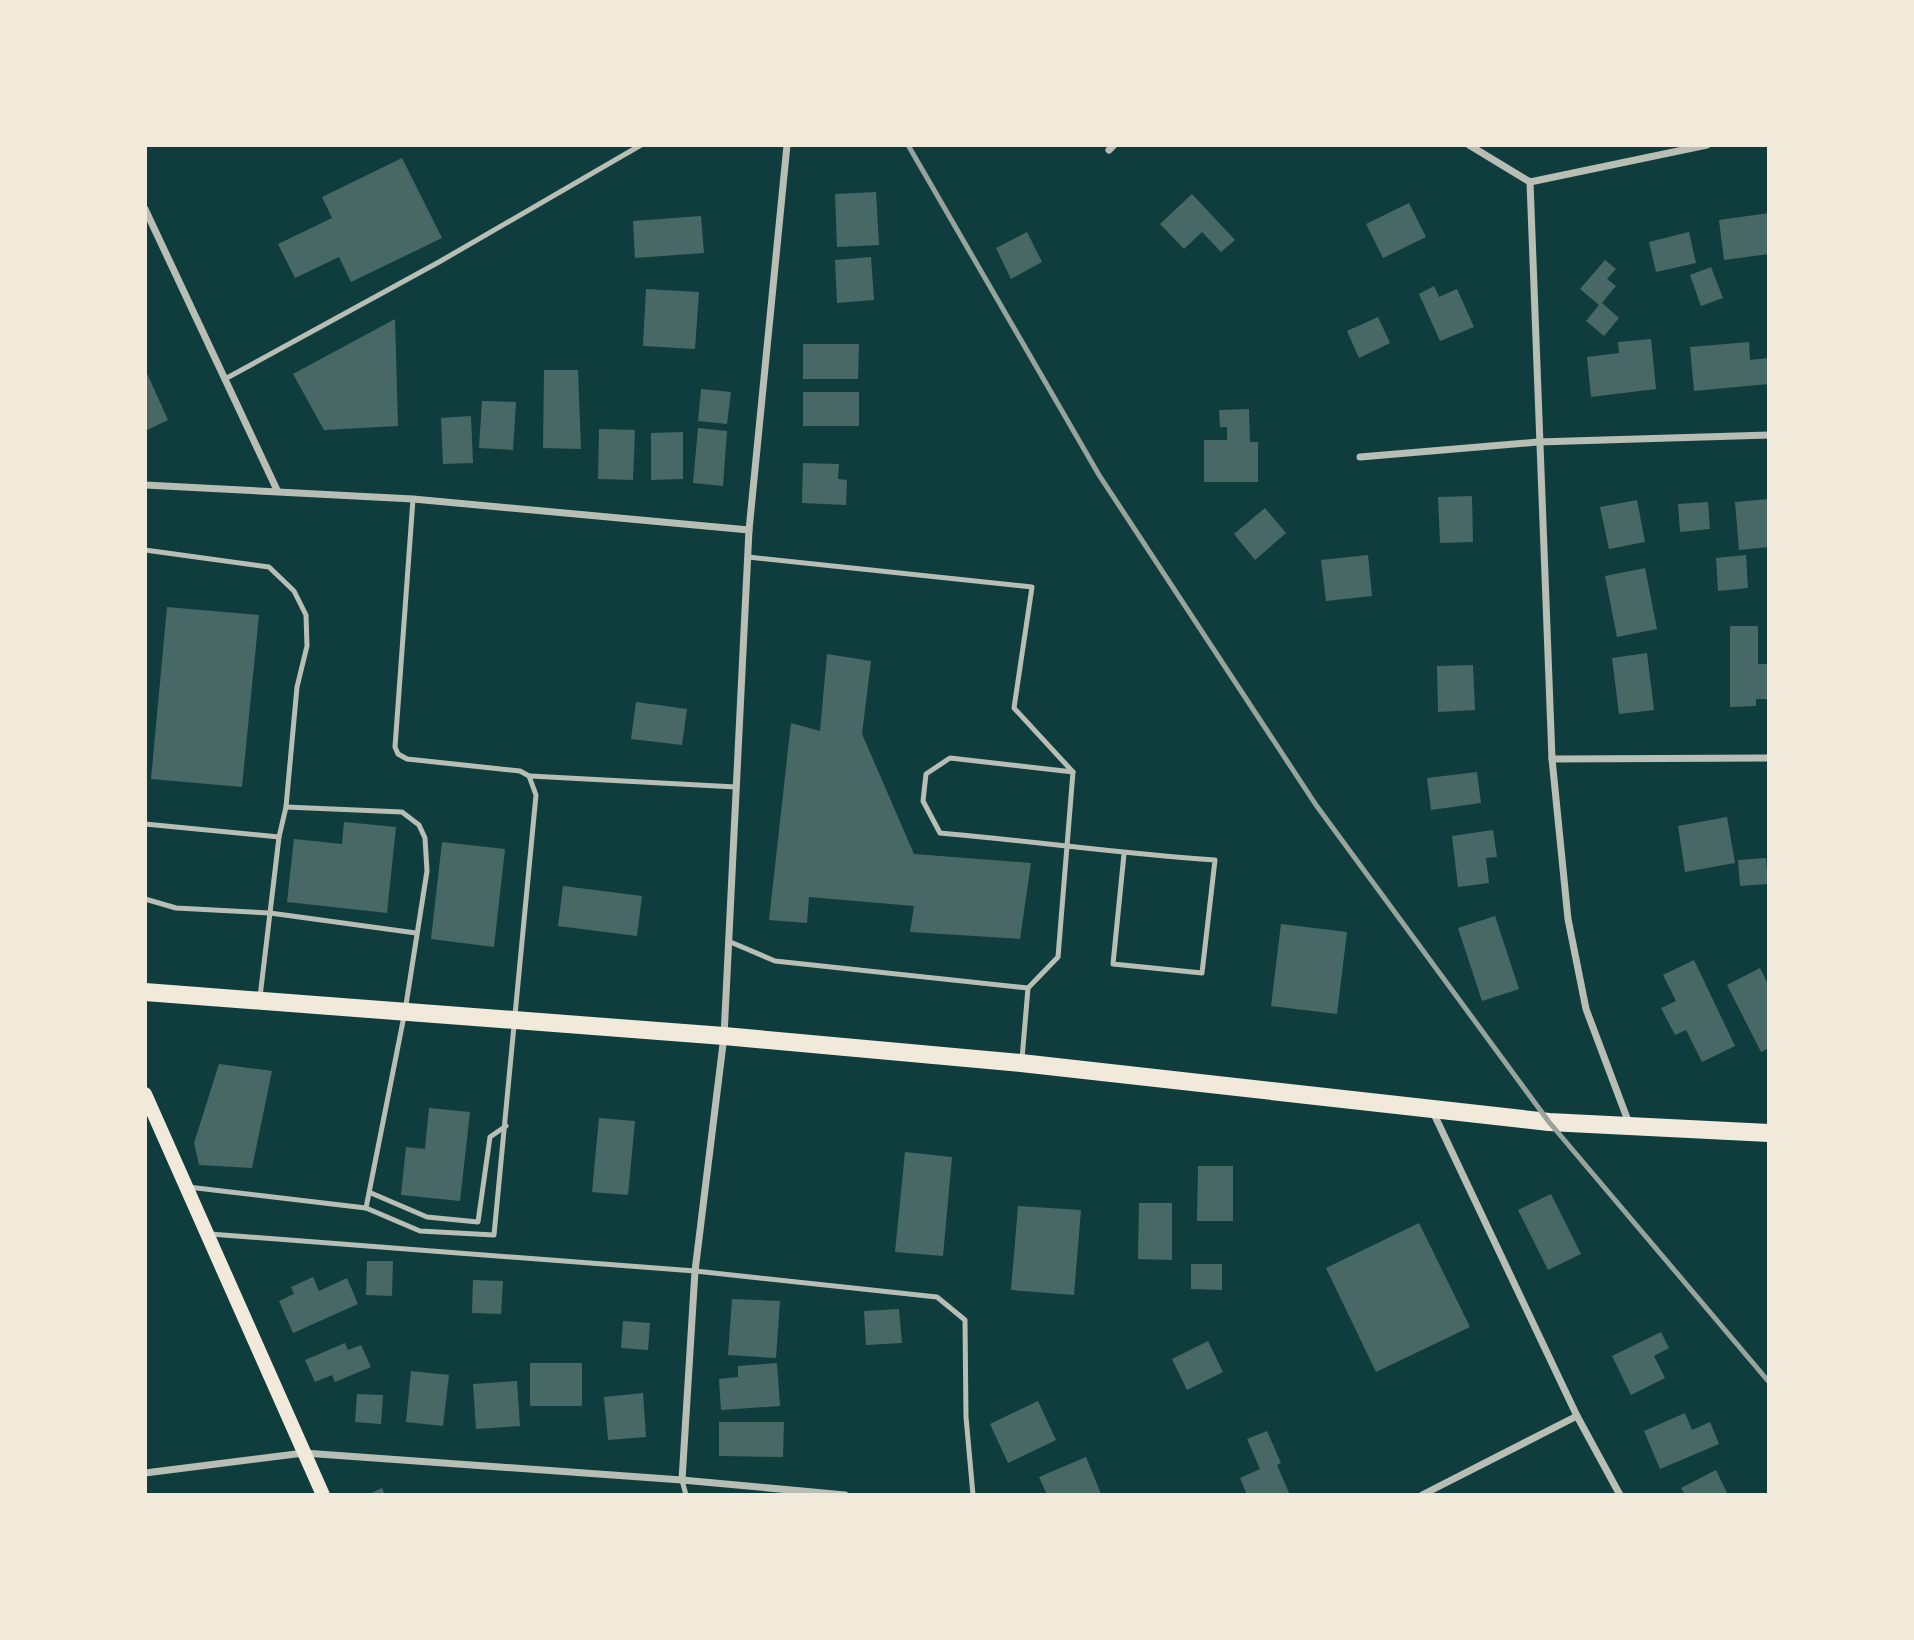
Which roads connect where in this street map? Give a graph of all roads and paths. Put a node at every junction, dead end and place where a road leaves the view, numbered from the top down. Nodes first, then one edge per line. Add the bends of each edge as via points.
1 (641, 145) edge
2 (787, 145) edge
3 (1469, 145) edge
4 (1707, 145) edge
5 (1530, 182) junction
6 (145, 209) edge
7 (225, 379) junction
8 (1769, 435) edge
9 (1538, 442) junction
10 (1360, 457) dead end
11 (145, 485) edge
12 (277, 489) junction
13 (413, 499) junction
14 (749, 530) junction
15 (145, 550) edge
16 (748, 557) junction
17 (1552, 758) junction
18 (1769, 758) edge
19 (1073, 772) junction
20 (529, 776) junction
21 (736, 787) junction
22 (286, 807) junction
23 (145, 824) edge
24 (279, 837) junction
25 (1066, 844) junction
26 (1124, 854) junction
27 (145, 898) edge
28 (270, 913) junction
29 (416, 933) junction
30 (728, 941) junction
31 (1028, 988) junction
32 (145, 992) edge
33 (260, 1000) junction
34 (405, 1012) junction
35 (516, 1020) junction
36 (724, 1036) junction
37 (1021, 1063) junction
38 (145, 1094) edge
39 (1432, 1108) junction
40 (506, 1126) junction
41 (1631, 1126) junction
42 (1769, 1133) edge
43 (186, 1187) junction
44 (371, 1194) junction
45 (366, 1208) junction
46 (207, 1234) junction
47 (695, 1271) junction
48 (1577, 1416) junction
49 (304, 1453) junction
50 (145, 1473) edge
51 (682, 1480) junction
52 (323, 1495) edge
53 (686, 1495) edge
54 (845, 1495) edge
55 (973, 1495) edge
56 (1422, 1495) edge
57 (1620, 1495) edge

1 - 7 lane
2 - 14 street
3 - 5 street
4 - 5 street
5 - 9 street
6 - 7 street
7 - 12 street
8 - 9 street
9 - 10 street
9 - 17 street
11 - 12 street
12 - 13 street
13 - 14 street
13 - 20 lane via 395,747 407,759 505,768
14 - 16 street
15 - 22 lane via 269,567 294,591 306,615 307,646 298,687
16 - 19 lane via 1032,587 1014,708
16 - 21 street
17 - 18 street
17 - 41 street via 1568,919 1586,1009
19 - 25 lane
19 - 25 lane via 950,758 926,774 923,802 940,833
20 - 21 lane
20 - 35 lane via 536,795
21 - 30 street
22 - 24 lane
22 - 29 lane via 402,812 419,825 425,838 427,872
23 - 24 lane
24 - 28 lane
25 - 26 lane
25 - 31 lane via 1058,957
26 - 26 lane via 1215,860 1202,973 1113,964
27 - 28 lane via 176,908
28 - 29 lane
28 - 33 lane
29 - 34 lane
30 - 31 lane via 775,961
30 - 36 street
31 - 37 lane
32 - 33 main road
33 - 34 main road
34 - 35 main road
34 - 44 lane
35 - 36 main road
35 - 40 lane
36 - 37 main road
36 - 47 street
37 - 39 main road
38 - 43 main road
39 - 41 main road
39 - 48 street
40 - 44 lane via 491,1137 478,1222 427,1217
40 - 45 lane via 495,1236 420,1231
41 - 42 main road
43 - 45 lane
43 - 46 main road
44 - 45 lane
46 - 47 lane
46 - 49 main road
47 - 51 street
47 - 55 lane via 937,1297 965,1320
48 - 56 street
48 - 57 street
49 - 50 street
49 - 51 street
49 - 52 main road
51 - 53 lane
51 - 54 street

